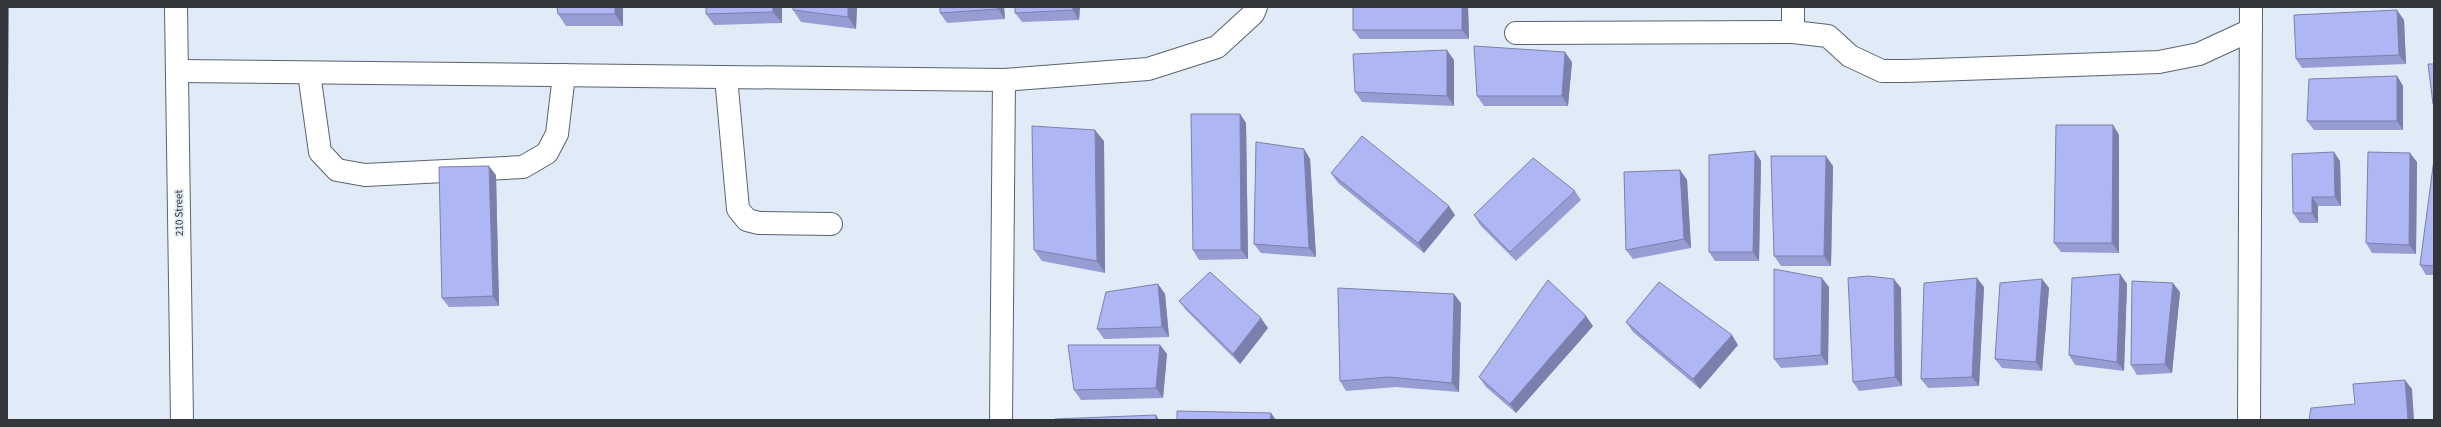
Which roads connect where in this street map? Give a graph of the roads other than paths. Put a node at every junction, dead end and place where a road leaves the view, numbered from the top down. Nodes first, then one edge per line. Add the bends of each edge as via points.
1 (176, 7) edge
2 (1256, 7) edge
3 (1793, 7) edge
4 (2251, 7) edge
5 (2251, 30) junction
6 (1793, 32) junction
7 (1516, 33) dead end
8 (177, 71) junction
9 (309, 73) junction
10 (564, 75) junction
11 (726, 77) junction
12 (1004, 80) junction
13 (831, 224) dead end
14 (182, 420) edge
15 (1001, 420) edge
16 (2248, 420) edge

1 - 8 street, 210 Street
2 - 12 street via 1253,14 1217,47 1148,69
3 - 6 street
4 - 5 street
5 - 6 street via 2199,54 2159,62 1906,71 1882,71 1850,56 1828,36
5 - 16 street
6 - 7 street
8 - 9 street
8 - 14 street, 210 Street
9 - 10 street
9 - 10 street via 320,152 337,170 365,175 523,167 547,153 557,134
10 - 11 street
11 - 12 street
11 - 13 street via 738,209 748,220 759,223
12 - 15 street

